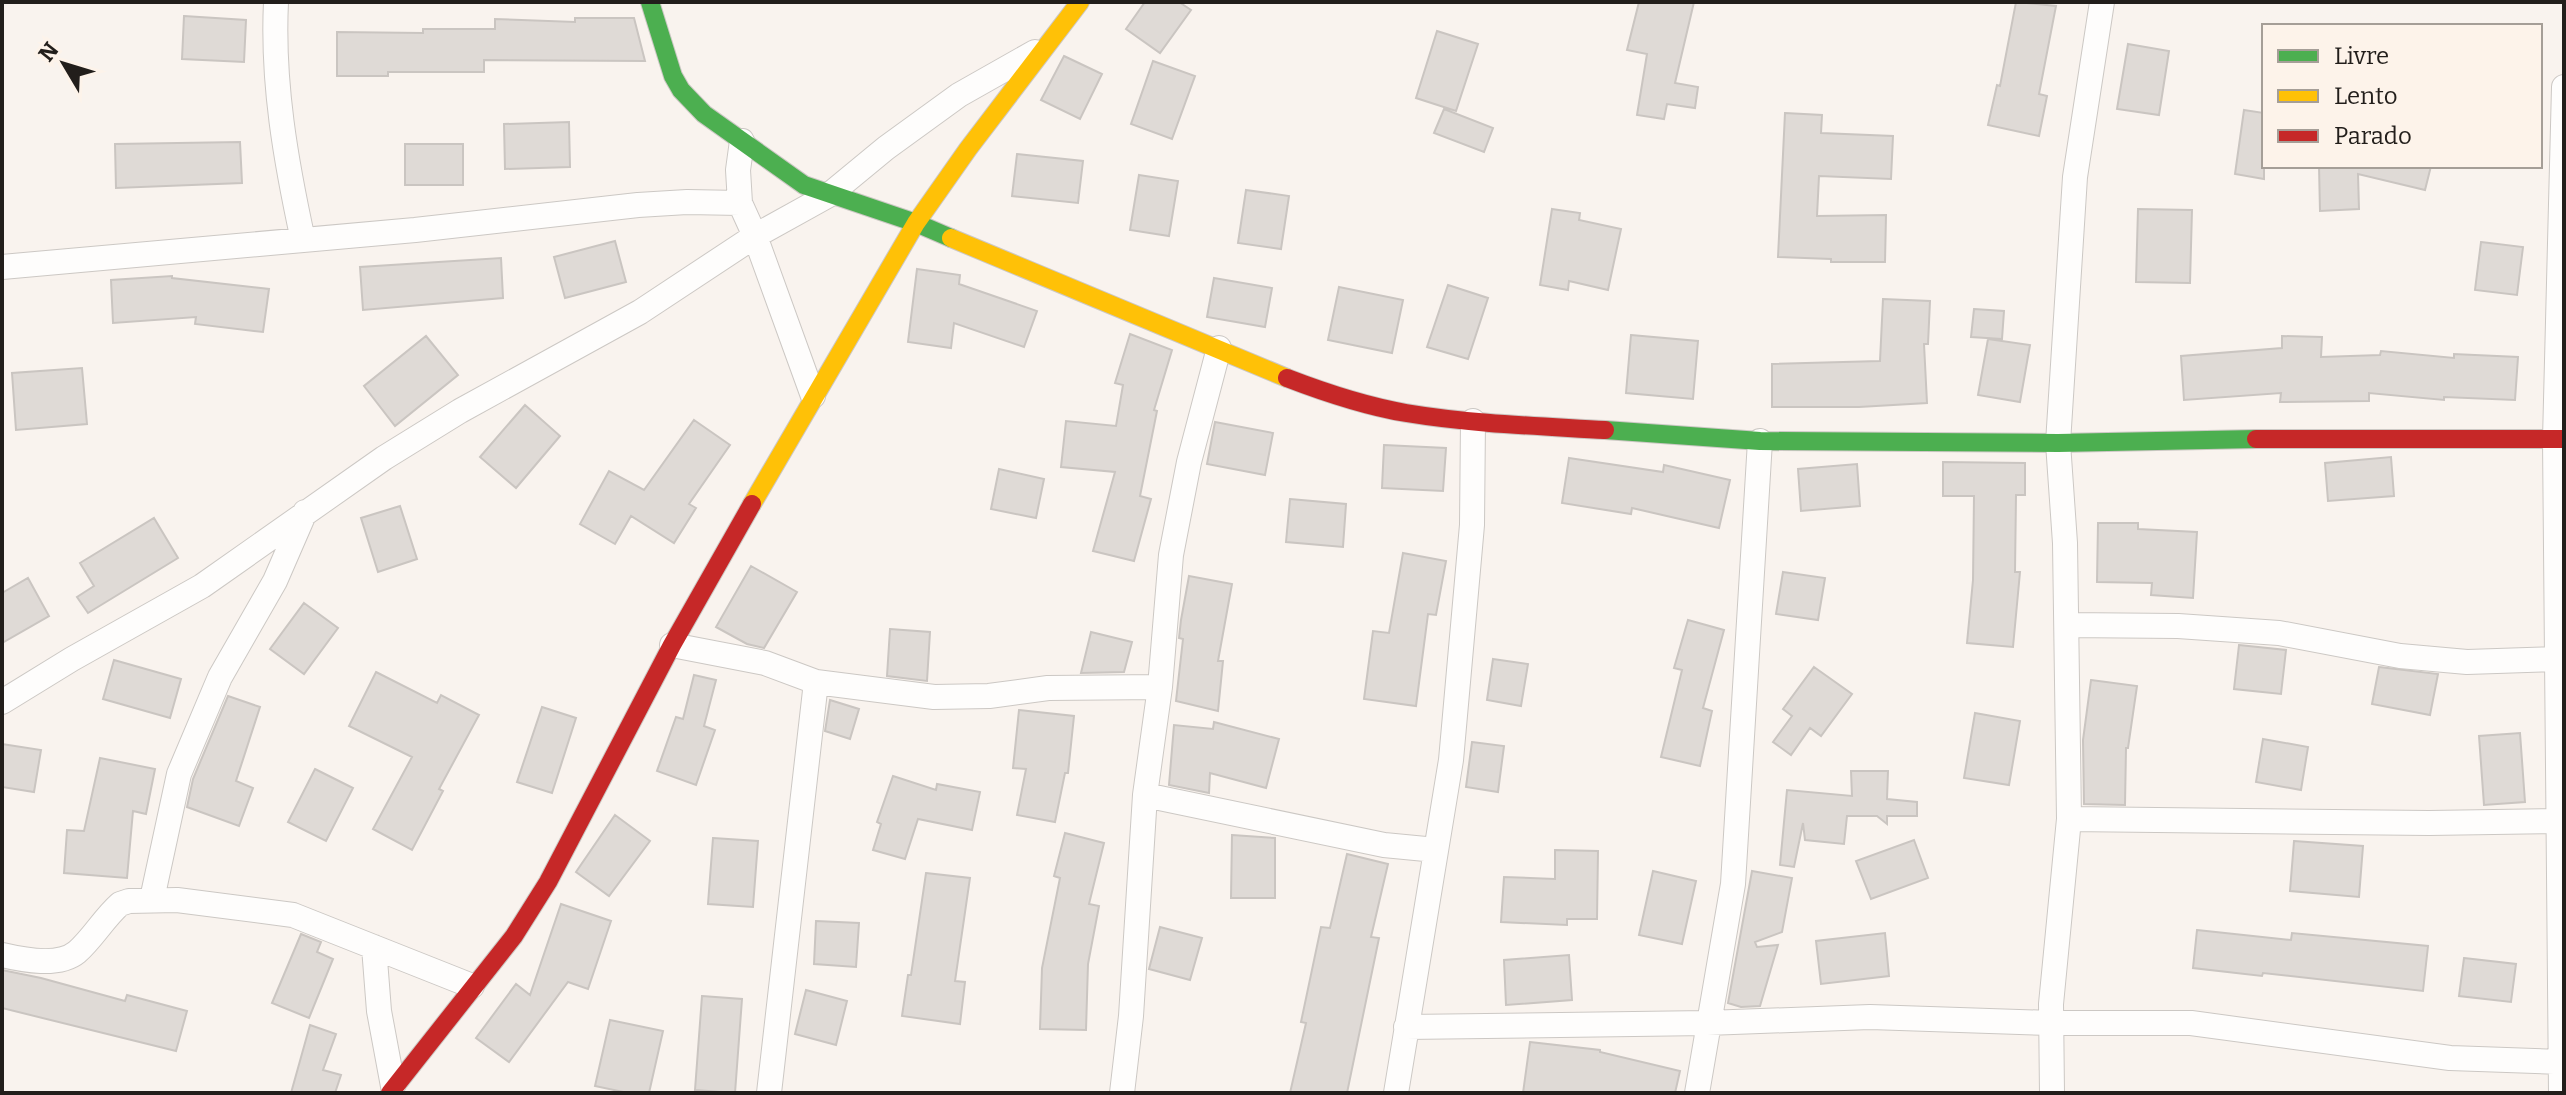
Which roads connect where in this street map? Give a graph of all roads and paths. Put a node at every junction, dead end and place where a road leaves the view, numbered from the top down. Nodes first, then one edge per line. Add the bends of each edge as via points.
1 (276, 2) edge
2 (650, 2) edge
3 (1080, 2) edge
4 (2102, 2) edge
5 (1060, 12) edge
6 (1044, 47) junction
7 (2564, 87) edge
8 (742, 141) junction
9 (829, 195) junction
10 (740, 203) junction
11 (916, 223) junction
12 (755, 236) junction
13 (303, 240) junction
14 (2, 267) edge
15 (1219, 348) junction
16 (813, 396) junction
17 (1473, 421) junction
18 (2560, 439) edge
19 (1760, 441) junction
20 (2058, 443) junction
21 (305, 512) junction
22 (2067, 625) junction
23 (672, 645) junction
24 (2557, 659) junction
25 (816, 682) junction
26 (1160, 687) junction
27 (2, 702) edge
28 (1145, 795) junction
29 (2069, 819) junction
30 (2559, 821) junction
31 (1436, 850) junction
32 (152, 899) junction
33 (2562, 938) edge
34 (374, 947) junction
35 (2, 955) edge
36 (472, 986) junction
37 (1707, 1023) junction
38 (2051, 1023) junction
39 (1406, 1027) junction
40 (2561, 1062) junction
41 (391, 1090) edge
42 (769, 1093) edge
43 (1122, 1093) edge
44 (1396, 1093) edge
45 (1697, 1093) edge
46 (2052, 1093) edge
47 (2561, 1093) edge

1 - 13 street via 284,152
2 - 8 street via 681,90
3 - 5 street
4 - 20 street via 2075,177
5 - 6 street
6 - 9 street via 959,95
6 - 11 street
7 - 18 street
8 - 9 street via 804,185
8 - 10 street
9 - 11 street
9 - 12 street
10 - 12 street
10 - 13 street via 638,205
11 - 15 street
11 - 16 street
12 - 16 street
12 - 21 street via 640,312 384,458
13 - 14 street
15 - 17 street via 1338,397 1405,413
15 - 26 street via 1171,555
16 - 23 street
17 - 19 street
17 - 31 street via 1472,525 1451,760
18 - 20 street
18 - 24 street
19 - 20 street
19 - 37 street via 1733,884
20 - 22 street
21 - 27 street via 202,586
21 - 32 street via 275,581 220,677 179,774
22 - 24 street via 2279,633 2400,656 2467,662
22 - 29 street
23 - 25 street via 765,663
23 - 36 street via 548,882 514,936
24 - 30 street
25 - 26 street via 934,697
25 - 42 street
26 - 28 street
28 - 31 street via 1384,845
28 - 43 street
29 - 30 street
29 - 38 street
30 - 33 street
31 - 39 street
32 - 34 street via 293,915
32 - 35 street via 120,904 66,958
33 - 40 street
34 - 36 street
34 - 41 street
36 - 41 street
37 - 38 street via 1870,1017
37 - 39 street
37 - 45 street
38 - 40 street via 2191,1023 2450,1058
38 - 46 street
39 - 44 street
40 - 47 street

